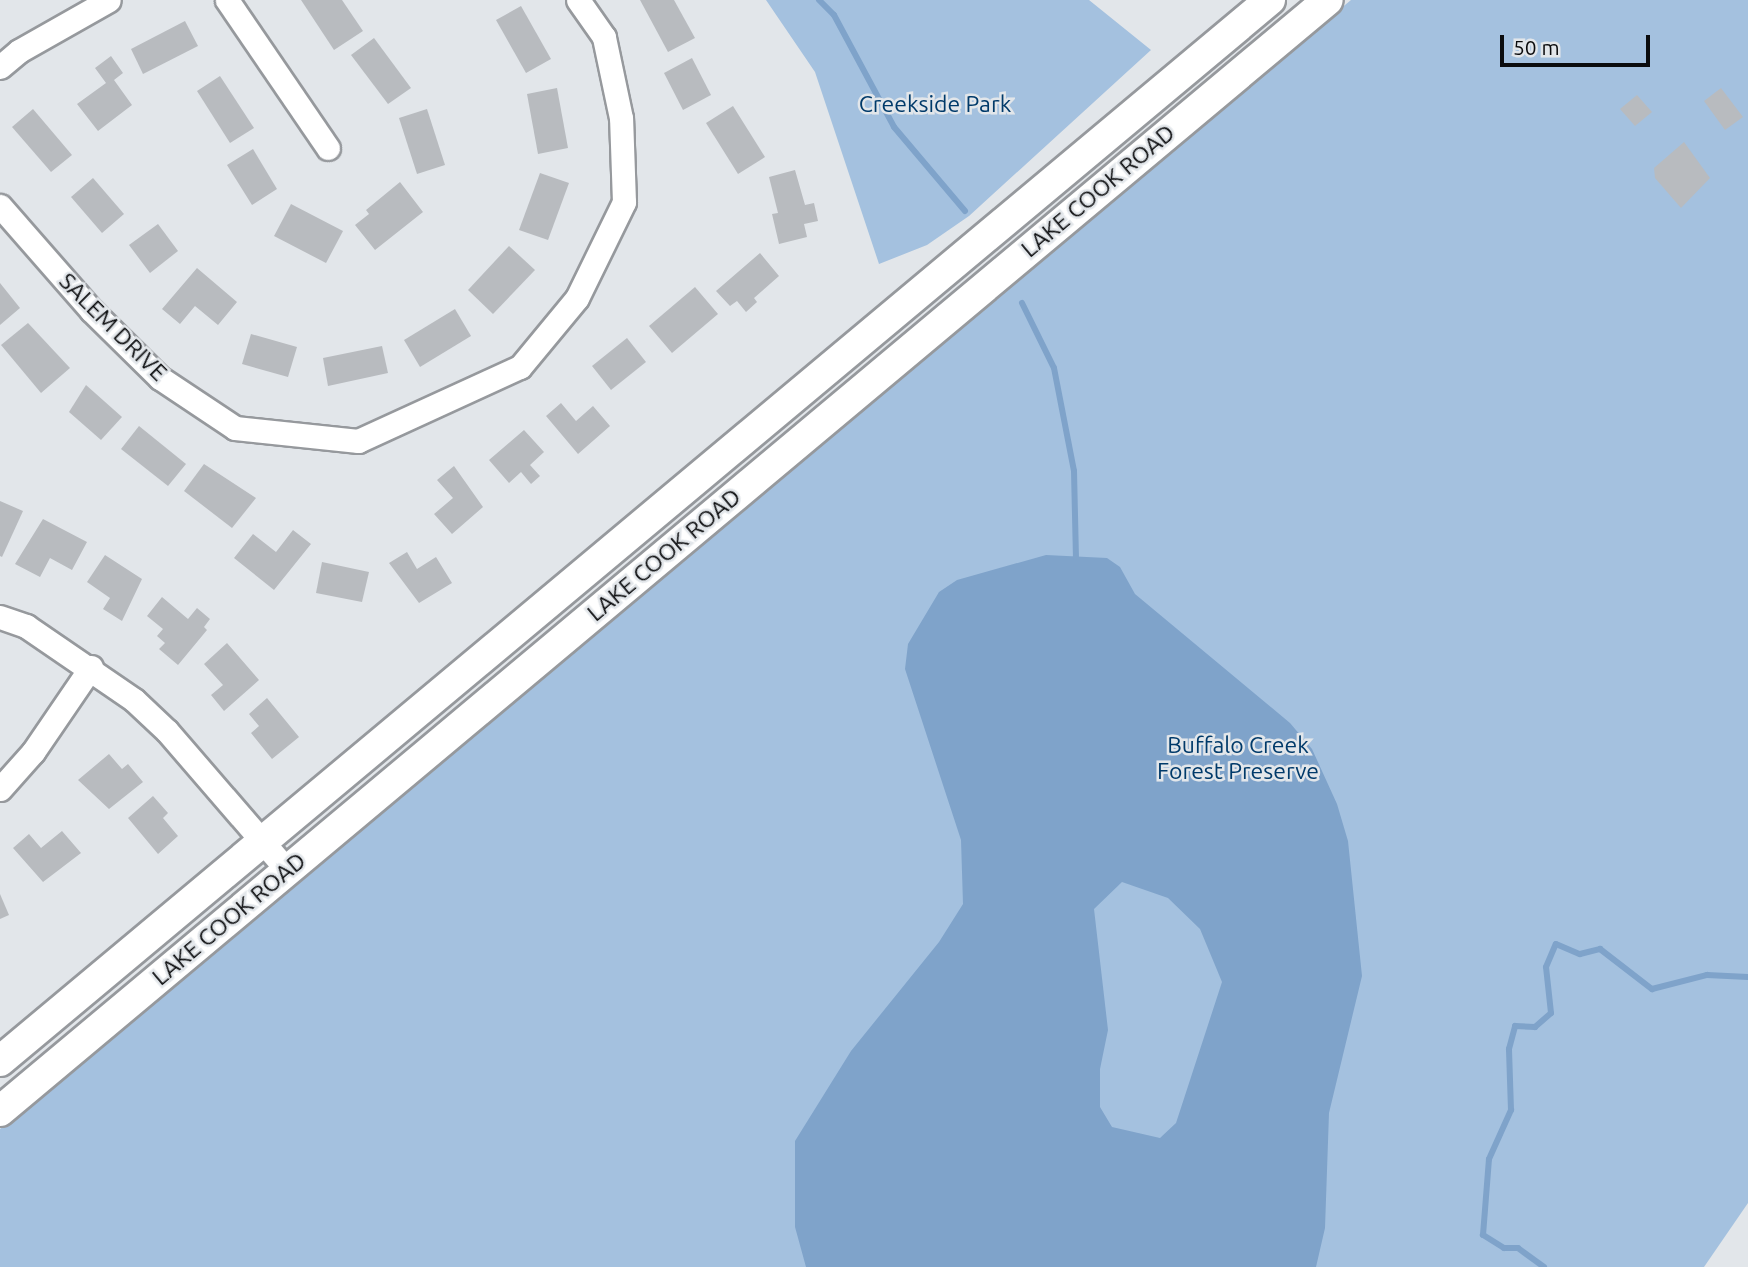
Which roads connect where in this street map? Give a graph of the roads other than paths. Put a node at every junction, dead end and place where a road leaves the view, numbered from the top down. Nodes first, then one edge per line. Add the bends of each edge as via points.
1 (109, 0) edge
2 (227, 0) edge
3 (578, 0) edge
4 (1270, 0) edge
5 (1328, 0) edge
6 (0, 67) edge
7 (328, 148) dead end
8 (0, 206) edge
9 (0, 617) edge
10 (91, 667) junction
11 (0, 789) edge
12 (263, 841) junction
13 (287, 870) junction
14 (0, 1061) edge
15 (0, 1111) edge

1 - 6 street
2 - 7 street
3 - 8 street, SALEM DRIVE via 604,37 621,118 624,202 578,298 520,367 358,441 235,428 160,378 91,310
4 - 12 main road, LAKE COOK ROAD
5 - 13 main road, LAKE COOK ROAD
9 - 10 street via 26,626
10 - 11 street via 33,752
10 - 12 street via 167,731
12 - 13 street
12 - 14 main road, LAKE COOK ROAD
13 - 15 main road, LAKE COOK ROAD

